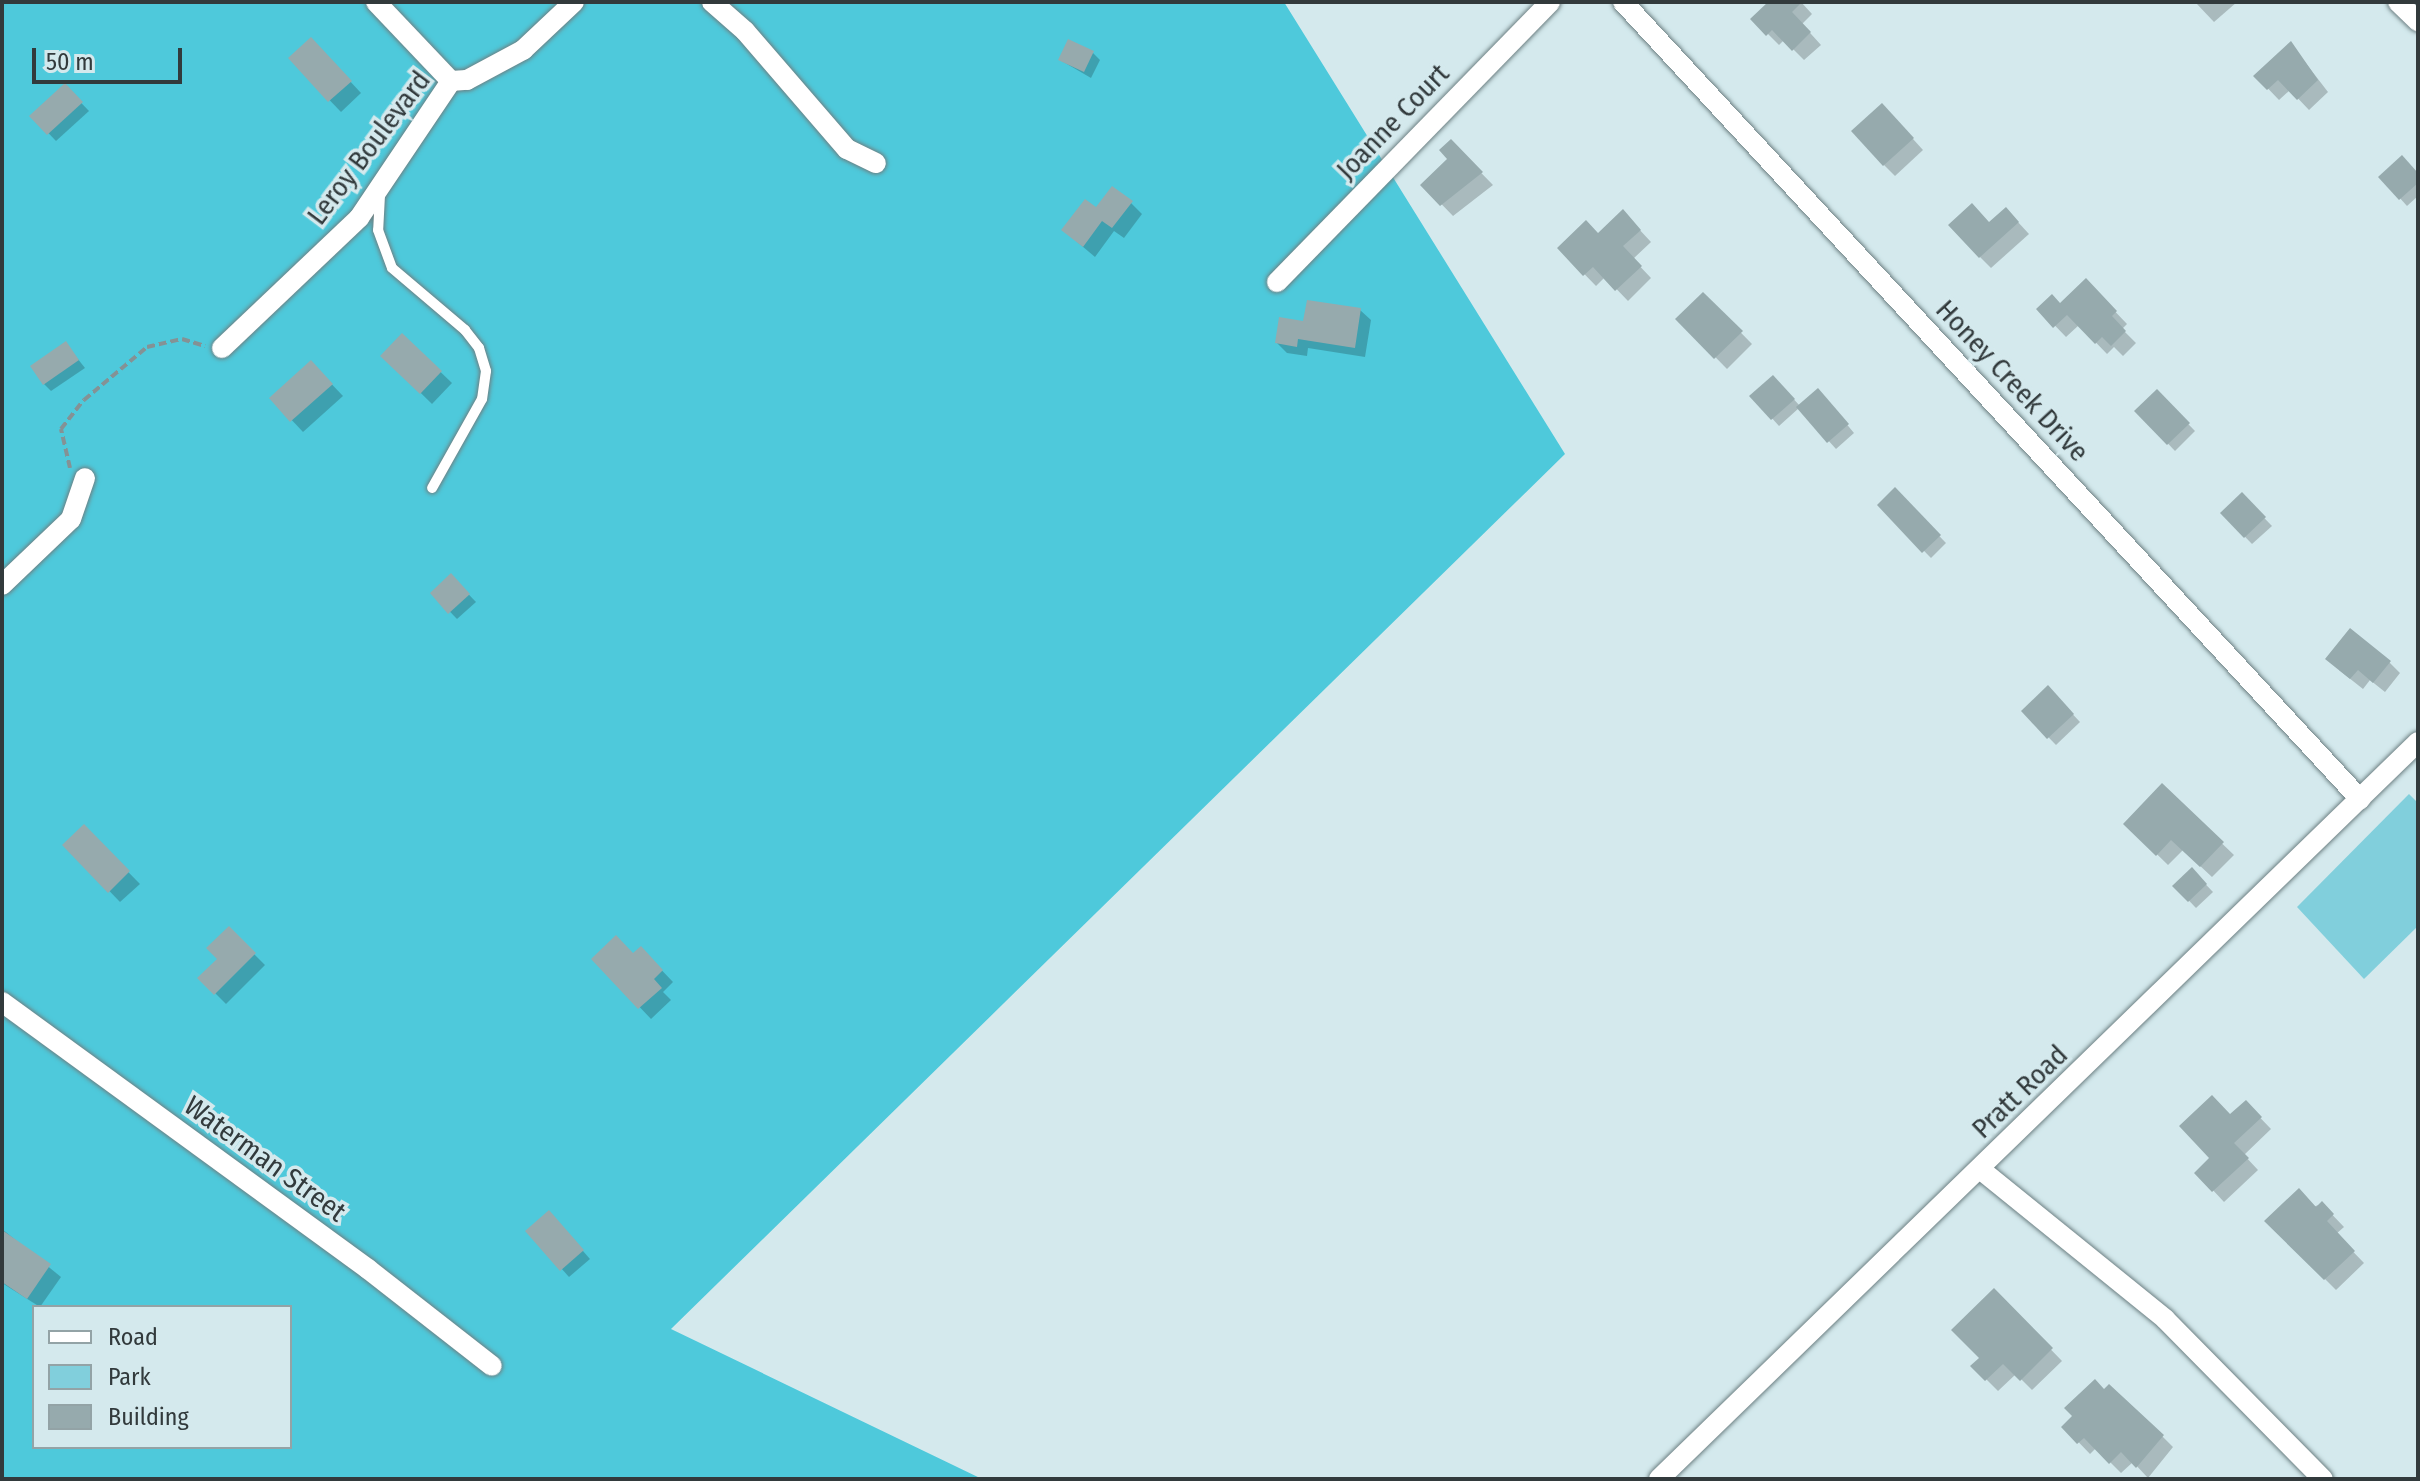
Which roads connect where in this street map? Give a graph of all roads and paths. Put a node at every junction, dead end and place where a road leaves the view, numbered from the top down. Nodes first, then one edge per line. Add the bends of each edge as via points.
1 (376, 2) edge
2 (574, 2) edge
3 (712, 2) edge
4 (1550, 2) edge
5 (1623, 2) edge
6 (2398, 2) edge
7 (2418, 21) edge
8 (451, 81) junction
9 (876, 163) dead end
10 (382, 184) junction
11 (1277, 282) dead end
12 (222, 348) joint
13 (83, 485) joint
14 (432, 488) dead end
15 (2, 585) edge
16 (2418, 742) edge
17 (2360, 799) junction
18 (2, 1002) edge
19 (1980, 1169) junction
20 (492, 1366) dead end
21 (1659, 1479) edge
22 (2323, 1479) edge

1 - 8 street
2 - 8 street, Leroy Boulevard via 523,50 467,80
3 - 9 street via 745,31 847,149
4 - 11 street, Joanne Court
5 - 17 street, Honey Creek Drive
6 - 7 street
8 - 10 street, Leroy Boulevard
10 - 12 street, Leroy Boulevard via 342,237
10 - 14 lane via 378,230 392,268 465,330 479,348 486,371 482,399
12 - 13 path via 182,339 147,347 84,400 61,429 64,454
13 - 15 street via 71,519
16 - 17 street, Pratt Road
17 - 19 street, Pratt Road
18 - 20 street, Waterman Street
19 - 21 street, Pratt Road
19 - 22 street via 2165,1319

